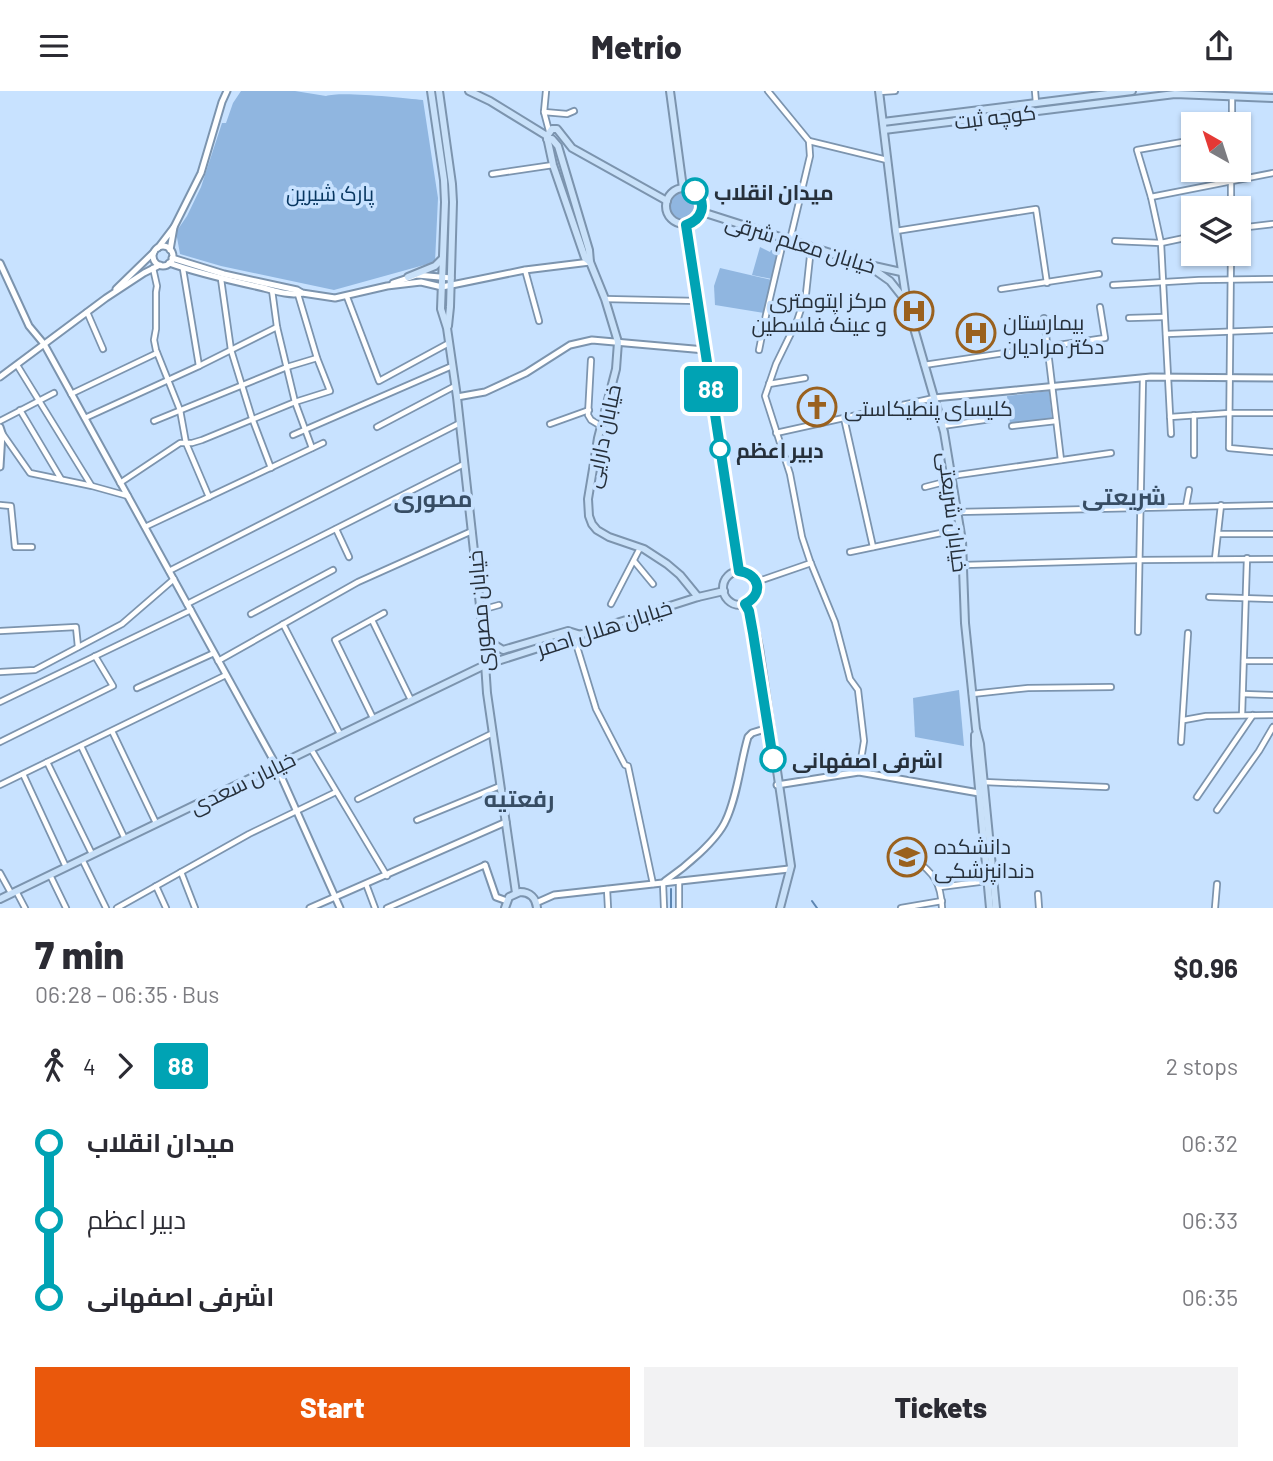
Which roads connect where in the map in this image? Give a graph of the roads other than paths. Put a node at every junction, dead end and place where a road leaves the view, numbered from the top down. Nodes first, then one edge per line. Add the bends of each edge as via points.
1 (227, 91) edge
2 (431, 91) edge
3 (439, 91) edge
4 (469, 91) edge
5 (546, 91) edge
6 (670, 91) edge
7 (768, 91) edge
8 (879, 91) edge
9 (895, 91) edge
10 (1035, 91) edge
11 (1132, 91) edge
12 (1232, 94) edge
13 (1273, 98) edge
14 (1036, 103) junction
15 (1003, 107) junction
16 (574, 111) dead end
17 (544, 112) junction
18 (1232, 112) edge
19 (1005, 115) junction
20 (915, 117) junction
21 (883, 122) junction
22 (915, 126) junction
23 (884, 131) junction
24 (548, 135) junction
25 (810, 141) junction
26 (1181, 142) edge
27 (560, 157) junction
28 (887, 160) junction
29 (552, 162) junction
30 (1273, 173) edge
31 (492, 174) dead end
32 (1251, 177) edge
33 (1226, 182) edge
34 (683, 188) junction
35 (1151, 197) junction
36 (667, 201) junction
37 (449, 202) junction
38 (702, 212) junction
39 (1273, 224) edge
40 (686, 225) junction
41 (174, 227) junction
42 (1251, 227) edge
43 (896, 231) junction
44 (787, 239) junction
45 (1181, 239) edge
46 (1115, 241) dead end
47 (1161, 243) junction
48 (811, 246) junction
49 (156, 250) junction
50 (170, 250) junction
51 (443, 259) junction
52 (170, 261) junction
53 (590, 262) junction
54 (0, 263) edge
55 (865, 264) junction
56 (1231, 266) edge
57 (157, 267) junction
58 (183, 268) junction
59 (525, 270) junction
60 (901, 272) junction
61 (1099, 274) dead end
62 (408, 277) junction
63 (442, 278) junction
64 (221, 279) junction
65 (1230, 279) junction
66 (1273, 279) edge
67 (451, 282) junction
68 (1162, 282) junction
69 (1046, 283) junction
70 (1113, 285) dead end
71 (387, 286) junction
72 (442, 287) junction
73 (1001, 289) dead end
74 (272, 290) junction
75 (299, 292) junction
76 (347, 297) junction
77 (106, 298) junction
78 (605, 299) junction
79 (698, 301) junction
80 (804, 301) junction
81 (841, 301) dead end
82 (907, 304) junction
83 (1100, 307) dead end
84 (87, 312) junction
85 (1164, 317) junction
86 (1044, 318) dead end
87 (1129, 318) dead end
88 (539, 321) dead end
89 (277, 327) junction
90 (447, 328) junction
91 (1273, 330) edge
92 (1230, 331) junction
93 (1166, 334) junction
94 (618, 342) junction
95 (449, 343) junction
96 (44, 344) junction
97 (1047, 347) junction
98 (103, 349) dead end
99 (231, 350) junction
100 (705, 350) junction
101 (759, 350) dead end
102 (157, 353) junction
103 (317, 358) junction
104 (591, 360) dead end
105 (17, 365) junction
106 (924, 365) junction
107 (198, 366) junction
108 (452, 366) junction
109 (287, 367) junction
110 (0, 377) edge
111 (1168, 377) junction
112 (805, 378) dead end
113 (1143, 378) junction
114 (1230, 378) junction
115 (1273, 378) edge
116 (167, 381) junction
117 (242, 384) junction
118 (769, 384) junction
119 (455, 386) junction
120 (1052, 387) junction
121 (54, 393) dead end
122 (71, 394) junction
123 (457, 397) junction
124 (934, 398) junction
125 (39, 401) junction
126 (295, 402) junction
127 (180, 410) junction
128 (589, 410) junction
129 (20, 411) junction
130 (1229, 413) junction
131 (1273, 413) edge
132 (1194, 415) junction
133 (1170, 417) junction
134 (85, 418) junction
135 (253, 418) junction
136 (844, 418) junction
137 (991, 419) dead end
138 (0, 421) edge
139 (154, 421) dead end
140 (1056, 421) junction
141 (460, 423) junction
142 (550, 424) dead end
143 (601, 426) junction
144 (942, 426) junction
145 (1012, 426) dead end
146 (377, 427) dead end
147 (1, 430) edge
148 (306, 430) junction
149 (776, 433) junction
150 (1171, 434) dead end
151 (293, 435) dead end
152 (186, 443) junction
153 (323, 443) dead end
154 (312, 448) junction
155 (1273, 452) edge
156 (1111, 453) dead end
157 (1194, 455) dead end
158 (1061, 460) junction
159 (464, 464) junction
160 (0, 467) edge
161 (271, 468) junction
162 (951, 478) junction
163 (62, 480) junction
164 (120, 483) junction
165 (92, 486) junction
166 (925, 487) dead end
167 (1189, 489) dead end
168 (128, 496) junction
169 (209, 497) junction
170 (0, 505) edge
171 (1273, 505) edge
172 (1186, 506) junction
173 (1221, 506) junction
174 (1140, 507) junction
175 (957, 512) junction
176 (145, 527) junction
177 (335, 529) junction
178 (960, 529) junction
179 (472, 531) junction
180 (1218, 534) junction
181 (1273, 534) edge
182 (32, 547) dead end
183 (640, 548) junction
184 (873, 548) junction
185 (849, 552) dead end
186 (349, 557) dead end
187 (1247, 558) junction
188 (1139, 559) junction
189 (1215, 559) junction
190 (1273, 559) edge
191 (634, 561) junction
192 (811, 563) junction
193 (963, 565) junction
194 (333, 569) dead end
195 (169, 571) junction
196 (739, 571) junction
197 (174, 579) junction
198 (756, 582) junction
199 (653, 584) dead end
200 (724, 591) junction
201 (698, 597) junction
202 (1209, 597) dead end
203 (1245, 598) junction
204 (1273, 599) edge
205 (747, 603) junction
206 (611, 604) dead end
207 (499, 605) dead end
208 (189, 607) junction
209 (481, 610) junction
210 (384, 613) dead end
211 (251, 614) dead end
212 (372, 620) junction
213 (283, 624) junction
214 (0, 631) edge
215 (1138, 632) dead end
216 (483, 633) junction
217 (1188, 633) dead end
218 (577, 636) junction
219 (78, 647) junction
220 (214, 653) junction
221 (95, 656) junction
222 (218, 661) junction
223 (1244, 661) junction
224 (1273, 661) edge
225 (485, 665) junction
226 (0, 672) edge
227 (226, 675) junction
228 (1111, 687) dead end
229 (137, 688) dead end
230 (972, 694) junction
231 (1242, 694) junction
232 (1273, 695) edge
233 (411, 700) junction
234 (0, 702) edge
235 (1242, 715) junction
236 (1253, 715) junction
237 (1273, 715) edge
238 (373, 718) junction
239 (1184, 720) junction
240 (1273, 727) edge
241 (768, 728) junction
242 (976, 729) junction
243 (112, 731) junction
244 (493, 733) junction
245 (340, 734) junction
246 (0, 742) edge
247 (1181, 742) dead end
248 (81, 746) junction
249 (310, 749) junction
250 (47, 762) junction
251 (276, 765) junction
252 (859, 772) junction
253 (23, 774) junction
254 (984, 782) junction
255 (0, 785) edge
256 (778, 785) junction
257 (500, 786) junction
258 (1107, 787) dead end
259 (336, 792) junction
260 (979, 793) junction
261 (1197, 797) dead end
262 (358, 799) dead end
263 (1217, 810) dead end
264 (296, 811) junction
265 (418, 820) dead end
266 (506, 822) junction
267 (156, 823) junction
268 (125, 839) junction
269 (92, 855) junction
270 (914, 858) dead end
271 (82, 859) junction
272 (485, 865) joint
273 (66, 867) junction
274 (789, 869) junction
275 (181, 872) junction
276 (0, 873) edge
277 (50, 875) junction
278 (387, 876) junction
279 (679, 881) junction
280 (987, 881) junction
281 (663, 883) junction
282 (366, 884) junction
283 (653, 884) junction
284 (1217, 884) dead end
285 (156, 886) junction
286 (940, 887) junction
287 (607, 889) junction
288 (13, 893) junction
289 (516, 893) junction
290 (1038, 894) dead end
291 (335, 897) junction
292 (0, 899) edge
293 (133, 899) junction
294 (942, 901) junction
295 (506, 905) edge
296 (537, 906) edge
297 (25, 908) edge
298 (66, 908) edge
299 (106, 908) edge
300 (117, 908) edge
301 (137, 908) edge
302 (166, 908) edge
303 (195, 908) edge
304 (310, 908) edge
305 (340, 908) edge
306 (375, 908) edge
307 (387, 908) edge
308 (608, 908) edge
309 (664, 908) edge
310 (679, 908) edge
311 (780, 908) edge
312 (901, 908) edge
313 (942, 908) edge
314 (990, 908) edge
315 (996, 908) edge
316 (1039, 908) edge
317 (1215, 908) edge

1 - 41 street via 201,173
2 - 37 main road
3 - 37 main road via 452,184
4 - 24 main road
5 - 17 street
6 - 34 main road
7 - 25 street
8 - 9 street
8 - 21 main road, خیابان شریعتی
10 - 14 street
11 - 14 main road, کوچه ثبت
12 - 13 main road, کوچه ثبت
12 - 18 street
12 - 19 main road, کوچه ثبت via 1175,94
14 - 15 main road, کوچه ثبت
15 - 19 main road
15 - 20 main road, کوچه ثبت
16 - 17 street
17 - 24 street
19 - 22 main road, کوچه ثبت
20 - 21 main road, کوچه ثبت
20 - 22 main road
21 - 23 main road, خیابان شریعتی
22 - 23 main road, کوچه ثبت
23 - 28 main road, خیابان شریعتی
24 - 27 main road, خیابان دارایی
24 - 29 main road, خیابان دارایی
24 - 36 main road via 555,129 572,148
25 - 28 street
25 - 44 street
26 - 35 street via 1137,150
27 - 29 main road via 555,155
27 - 53 main road, خیابان دارایی
28 - 43 main road, خیابان شریعتی
29 - 31 street
29 - 53 main road, خیابان دارایی
30 - 32 street
33 - 35 street
34 - 36 main road
34 - 38 main road via 699,195
35 - 47 street
36 - 40 main road via 669,216
37 - 51 main road, خیابان مصوری
37 - 67 main road, خیابان مصوری
38 - 40 main road
38 - 44 main road, خیابان معلم شرقی
39 - 42 street
40 - 79 main road
41 - 49 street
41 - 50 street
43 - 60 main road, خیابان شریعتی
43 - 69 street via 1036,209
44 - 48 main road, خیابان معلم شرقی
44 - 101 street
45 - 47 street
46 - 47 street
47 - 68 street
48 - 55 main road, خیابان معلم شرقی
48 - 80 street
49 - 50 street
49 - 57 street
49 - 77 street
50 - 52 street
51 - 62 main road
51 - 63 main road, خیابان مصوری
52 - 57 street
52 - 58 street
52 - 75 street
53 - 59 street
53 - 78 main road, خیابان دارایی
54 - 96 street via 29,326
55 - 60 main road, خیابان معلم شرقی
55 - 82 main road via 890,281
56 - 65 street
57 - 77 street
57 - 102 street
58 - 64 street
58 - 107 street
59 - 67 street
59 - 88 street
60 - 82 main road, خیابان شریعتی
61 - 69 street
62 - 63 street
62 - 71 street
63 - 67 street
63 - 72 main road, خیابان مصوری
64 - 74 street
64 - 99 street
65 - 66 street
65 - 68 street
65 - 92 street
67 - 72 street
67 - 90 main road, خیابان مصوری
68 - 70 street
68 - 85 street
69 - 73 street
71 - 72 street via 421,282
71 - 76 street
72 - 90 main road, خیابان مصوری
74 - 75 street
74 - 89 street
75 - 76 street
75 - 103 street
76 - 95 street via 379,381
77 - 84 street
78 - 79 street
78 - 94 main road, خیابان دارایی
79 - 100 main road
80 - 81 street
80 - 118 street
82 - 106 main road, خیابان شریعتی
83 - 97 street via 1105,338
84 - 96 street
84 - 98 street
85 - 87 street
85 - 93 street
86 - 97 street
89 - 99 street
89 - 109 street
90 - 95 main road, خیابان مصوری
91 - 92 street
92 - 93 street
92 - 114 street
93 - 111 street
94 - 100 street
94 - 123 street via 592,340 570,345 485,392
94 - 143 main road, خیابان دارایی
95 - 108 main road, خیابان مصوری
96 - 105 street
96 - 122 street
97 - 106 street
97 - 120 street
99 - 107 street
99 - 117 street
100 - 196 main road
102 - 116 street
102 - 122 street
103 - 109 street
103 - 126 street via 330,391
104 - 128 street
105 - 110 street
105 - 125 street
106 - 124 main road, خیابان شریعتی
107 - 116 street
108 - 119 main road, خیابان مصوری
108 - 148 street
109 - 117 street
109 - 126 street
111 - 113 street
111 - 114 street
111 - 133 street
112 - 118 street
113 - 120 street
113 - 174 street
114 - 115 street
114 - 130 street
116 - 127 street
116 - 134 street
117 - 127 street
117 - 135 street
118 - 149 street via 765,396
119 - 123 main road, خیابان مصوری
119 - 146 street
120 - 124 street
120 - 140 street
121 - 125 street
122 - 134 street
123 - 141 main road, خیابان مصوری
124 - 136 street
124 - 144 main road, خیابان شریعتی
125 - 129 street
125 - 165 street
126 - 135 street
126 - 148 street
127 - 139 street
127 - 152 street
128 - 142 street
128 - 143 street via 591,420
129 - 138 street
129 - 163 street
130 - 131 street
130 - 132 street
130 - 155 street via 1229,448
132 - 133 street
132 - 157 street
133 - 150 street
134 - 164 street
135 - 152 street
135 - 161 street
136 - 149 street
136 - 184 street
137 - 144 street
140 - 145 street
140 - 158 street
141 - 159 main road, خیابان مصوری
141 - 195 street
143 - 183 main road, خیابان دارایی via 589,516 597,530
144 - 162 main road, خیابان شریعتی
147 - 160 street
147 - 163 street via 30,473
148 - 151 street
148 - 154 street
149 - 192 street
152 - 164 street
152 - 169 street
153 - 154 street
154 - 161 street
156 - 158 street
158 - 162 street
159 - 177 street
159 - 179 main road, خیابان مصوری
161 - 169 street
162 - 166 street
162 - 175 main road, خیابان شریعتی
163 - 165 street
164 - 168 street
165 - 168 street
167 - 172 street
168 - 176 street
169 - 176 street
170 - 182 street via 11,506 15,547
171 - 173 street
172 - 173 street
172 - 174 street
173 - 180 street
174 - 175 street
174 - 188 street
175 - 178 main road, خیابان شریعتی
176 - 195 street
177 - 186 street
177 - 208 street
178 - 184 street
178 - 193 main road, خیابان شریعتی
179 - 209 main road, خیابان مصوری
179 - 213 street via 358,582
180 - 181 street
180 - 189 street
183 - 191 street
183 - 201 main road, خیابان دارایی via 680,575
184 - 185 street
187 - 189 street
187 - 190 street
187 - 203 street
188 - 189 street
188 - 193 street
188 - 215 street
191 - 199 street
191 - 206 street
192 - 198 street
192 - 252 street via 858,690 863,741
193 - 230 main road, خیابان شریعتی
194 - 211 street
195 - 197 street
196 - 198 main road via 750,573
196 - 200 main road via 727,577
197 - 208 street
197 - 219 street via 122,624
198 - 205 main road via 757,591
200 - 201 main road, خیابان هلال احمر
200 - 205 main road via 729,601
201 - 218 main road, خیابان هلال احمر
202 - 203 street
203 - 204 street
203 - 223 street
205 - 241 main road
205 - 256 main road via 759,648
207 - 209 street
208 - 220 street
208 - 221 street
209 - 216 main road, خیابان مصوری
210 - 212 street
212 - 233 street
212 - 238 street via 335,640
213 - 222 street
213 - 245 street
214 - 219 street via 76,627
216 - 218 main road via 503,650 568,631
216 - 225 main road, خیابان مصوری
217 - 239 street
218 - 225 main road, خیابان هلال احمر
218 - 283 street via 599,717 628,767
219 - 226 street via 35,670
220 - 222 street
220 - 229 street
221 - 234 street
221 - 246 street via 113,686
222 - 227 street
223 - 224 street
223 - 231 street
225 - 233 main road, خیابان سعدی
225 - 244 main road, خیابان مصوری
227 - 243 street
227 - 251 street
228 - 230 street
230 - 242 main road, خیابان شریعتی
231 - 232 street
231 - 235 street
233 - 238 main road, خیابان سعدی
235 - 236 street
235 - 239 street
236 - 237 street
236 - 261 street
238 - 245 main road, خیابان سعدی
239 - 247 street
240 - 263 street
241 - 256 main road
241 - 281 street via 748,737 724,825
242 - 254 main road, خیابان شریعتی
242 - 260 main road, خیابان شریعتی
243 - 248 street
243 - 267 street
244 - 257 main road, خیابان مصوری
244 - 262 street
245 - 249 main road, خیابان سعدی
248 - 250 street
248 - 268 street
249 - 251 main road, خیابان سعدی
249 - 259 street
250 - 253 street
250 - 269 street
251 - 264 street
251 - 267 main road, خیابان سعدی
252 - 256 street
252 - 260 street
253 - 255 street
253 - 273 street
254 - 258 street
254 - 315 main road, خیابان شریعتی
256 - 274 main road
257 - 265 street
257 - 266 main road, خیابان مصوری
259 - 264 street
259 - 278 street
260 - 280 main road, خیابان شریعتی
264 - 275 street
264 - 291 street
266 - 278 street
266 - 289 main road, خیابان مصوری
267 - 268 main road, خیابان سعدی
268 - 269 main road, خیابان سعدی
269 - 271 main road, خیابان سعدی
270 - 286 street
271 - 273 main road, خیابان سعدی
271 - 299 street
272 - 295 street via 496,897
272 - 307 street
273 - 277 main road, خیابان سعدی
274 - 279 street
274 - 311 main road
275 - 285 street
275 - 303 street
276 - 288 street
277 - 288 main road, خیابان سعدی
277 - 298 street
278 - 282 street
279 - 281 street
279 - 310 street
280 - 286 street
280 - 314 main road, خیابان شریعتی
281 - 283 street
281 - 309 street
282 - 291 street
282 - 306 street
283 - 287 street
284 - 317 street
285 - 293 street
285 - 302 street
286 - 294 street
287 - 296 street via 554,895
287 - 308 street
288 - 292 main road, خیابان سعدی
288 - 297 street
289 - 295 main road
289 - 296 main road via 528,893
290 - 316 street
291 - 304 street
291 - 305 street
293 - 300 street
293 - 301 street
294 - 312 street
294 - 313 street

